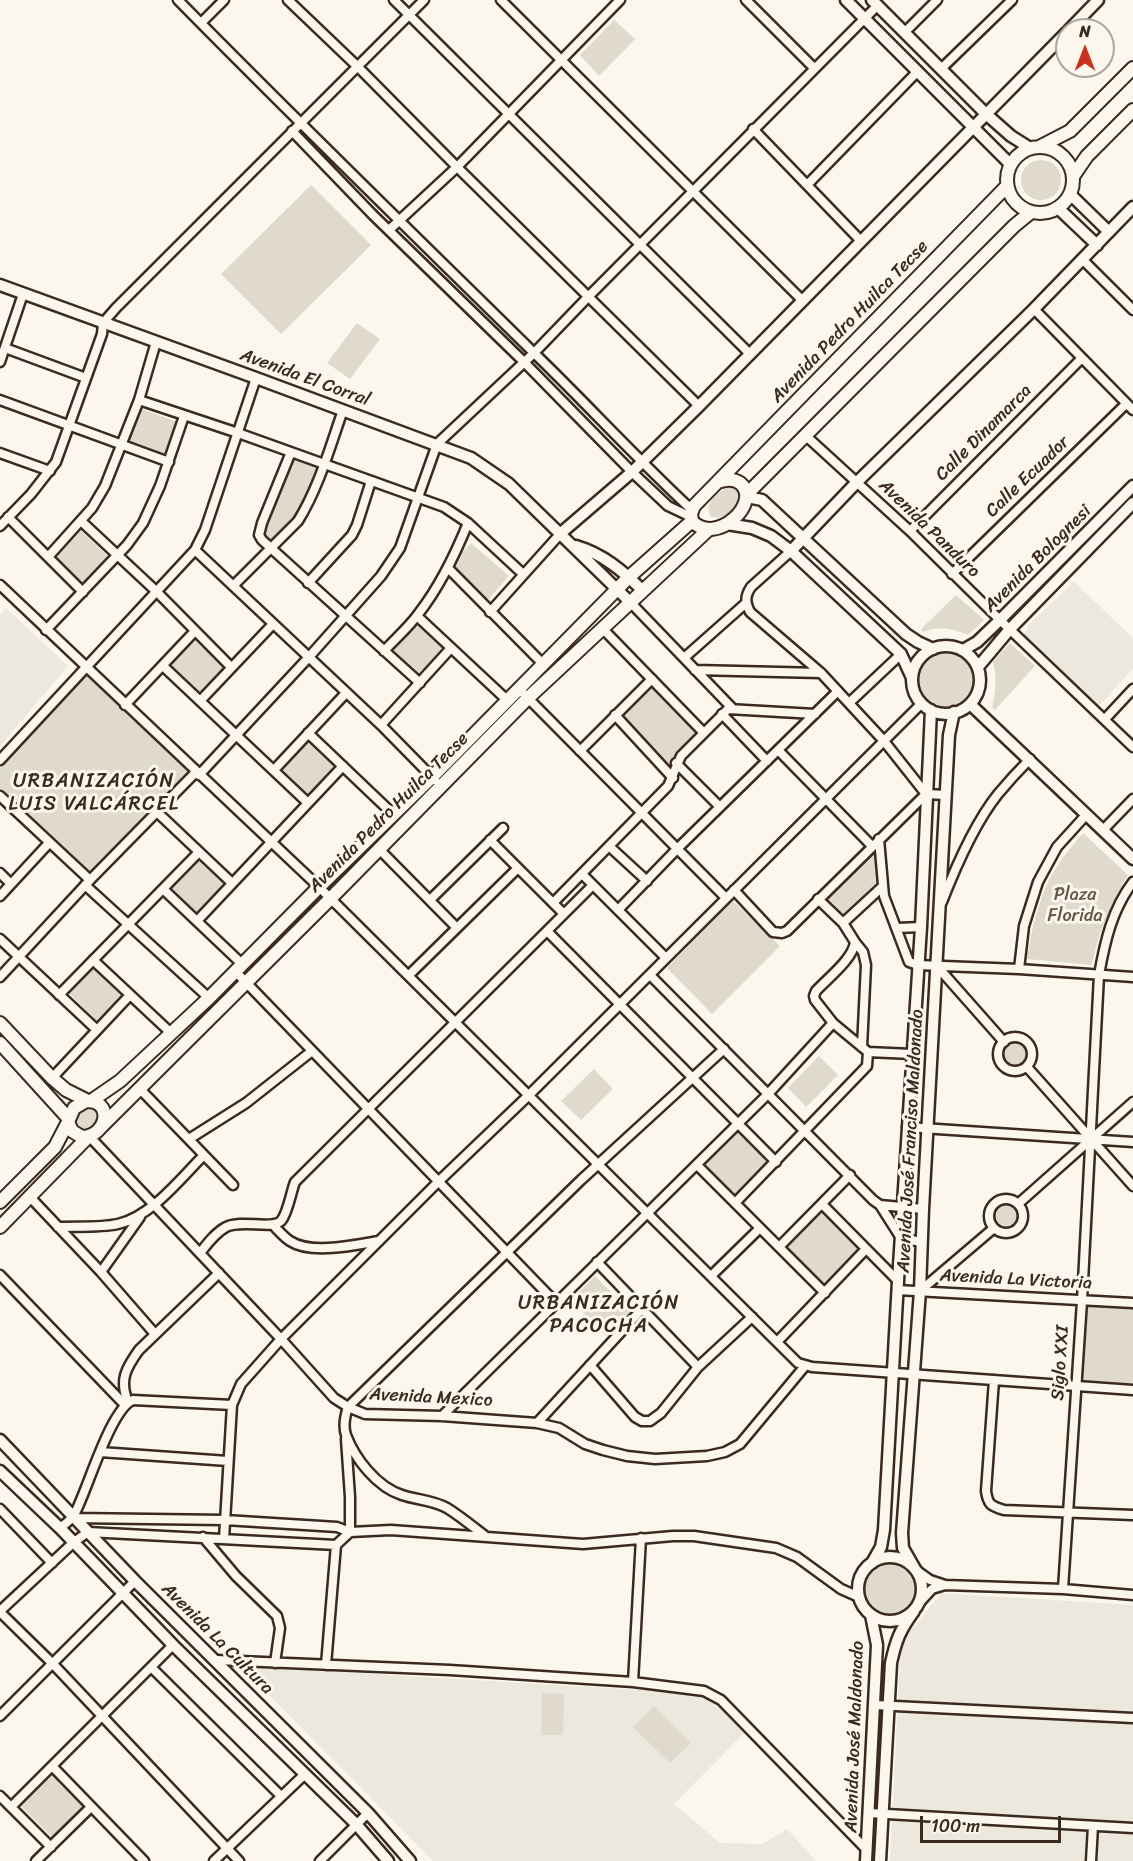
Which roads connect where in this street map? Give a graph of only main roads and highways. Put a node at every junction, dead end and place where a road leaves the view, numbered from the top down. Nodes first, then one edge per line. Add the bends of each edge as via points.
1 (1133, 68) edge
2 (1133, 110) edge
3 (1034, 147) junction
4 (1074, 175) junction
5 (1007, 186) junction
6 (1031, 212) junction
7 (718, 482) junction
8 (747, 496) junction
9 (692, 516) junction
10 (708, 530) junction
11 (436, 781) junction
12 (0, 1023) edge
13 (0, 1043) edge
14 (90, 1101) junction
15 (69, 1120) junction
16 (101, 1126) junction
17 (88, 1136) junction
18 (0, 1203) edge
19 (0, 1227) edge

1 - 3 main road via 1070,131
2 - 4 main road via 1087,156
3 - 4 main road via 1057,151 1071,165
3 - 5 main road via 1010,164
4 - 6 main road via 1071,195 1065,202 1050,212
5 - 6 main road via 1015,203
5 - 7 main road, Avenida Pedro Huilca Tecse
6 - 8 main road
7 - 8 main road via 739,482
7 - 9 main road, Avenida Pedro Huilca Tecse
8 - 10 main road via 741,511 727,524
9 - 10 main road via 699,528
9 - 11 main road, Avenida Pedro Huilca Tecse via 542,663
10 - 11 main road, Avenida Pedro Huilca Tecse
11 - 14 main road, Avenida Pedro Huilca Tecse via 319,886 120,1082
11 - 16 main road, Avenida Pedro Huilca Tecse via 379,849
12 - 14 main road via 52,1078 66,1090
13 - 15 main road
14 - 15 main road via 74,1108
14 - 16 main road via 103,1109
15 - 17 main road via 76,1135
15 - 18 main road via 55,1147
16 - 17 main road
17 - 19 main road

